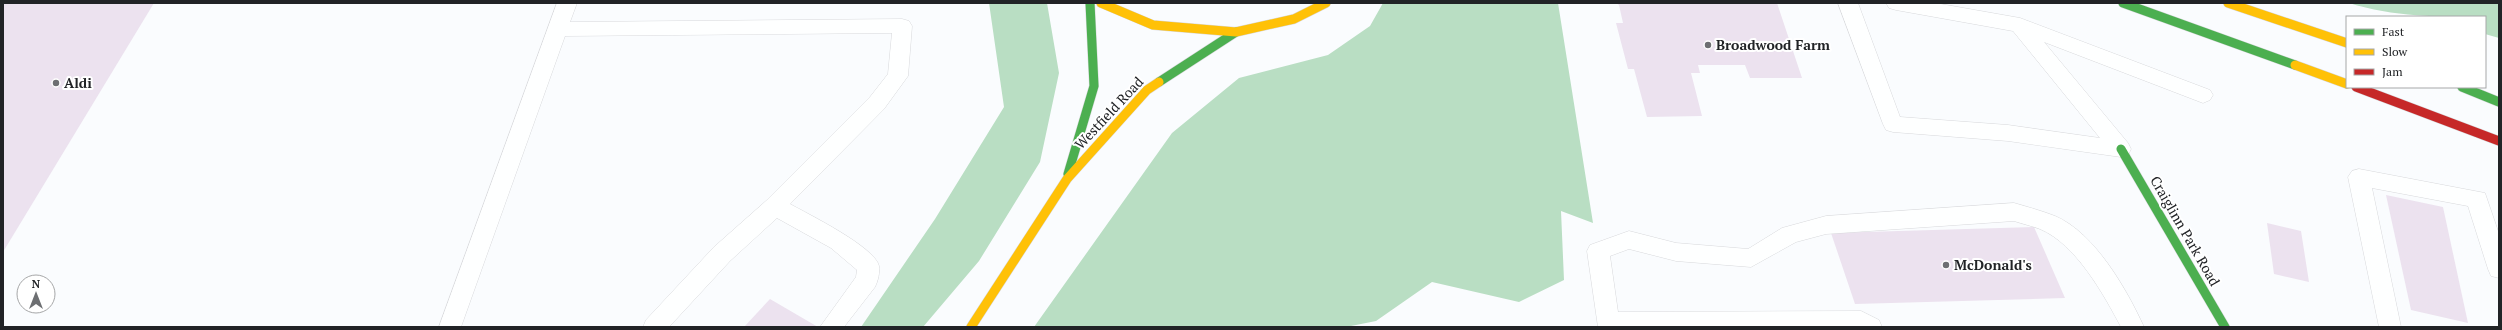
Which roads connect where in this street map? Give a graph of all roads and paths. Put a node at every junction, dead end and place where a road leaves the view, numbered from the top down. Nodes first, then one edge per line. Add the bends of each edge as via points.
1 (567, 3) edge
2 (1090, 3) edge
3 (1101, 3) edge
4 (1326, 3) edge
5 (1848, 3) edge
6 (1896, 3) edge
7 (2123, 3) edge
8 (2228, 3) edge
9 (2019, 25) junction
10 (558, 29) junction
11 (1236, 32) junction
12 (2346, 42) edge
13 (2346, 84) edge
14 (2359, 88) edge
15 (2464, 88) edge
16 (2203, 95) dead end
17 (2499, 102) edge
18 (2499, 141) edge
19 (2120, 149) junction
20 (1067, 179) junction
21 (775, 206) junction
22 (2499, 268) edge
23 (1609, 325) edge
24 (450, 327) edge
25 (654, 327) edge
26 (831, 327) edge
27 (971, 327) edge
28 (1871, 327) edge
29 (2133, 327) edge
30 (2225, 327) edge
31 (2390, 327) edge

1 - 10 lane
2 - 20 main road, Westfield Road via 1094,86
3 - 11 main road via 1153,26
4 - 11 main road via 1294,19
5 - 19 lane via 1893,124 2008,133
6 - 9 lane
7 - 13 main road
8 - 12 main road
9 - 16 lane
9 - 19 lane
10 - 21 lane via 902,26 898,76 877,103
10 - 24 lane
11 - 20 main road, Westfield Road via 1147,90
14 - 18 main road
15 - 17 main road
19 - 30 main road, Craiglinn Park Road
20 - 27 main road, Westfield Road
21 - 25 lane via 722,254
21 - 26 lane via 839,242 868,266 867,280
22 - 31 lane via 2477,199 2359,177
23 - 28 lane via 1862,321
23 - 29 lane via 1598,251 1629,240 1698,255 1751,258 1790,234 1826,225 2014,212 2049,223 2076,243 2107,278

